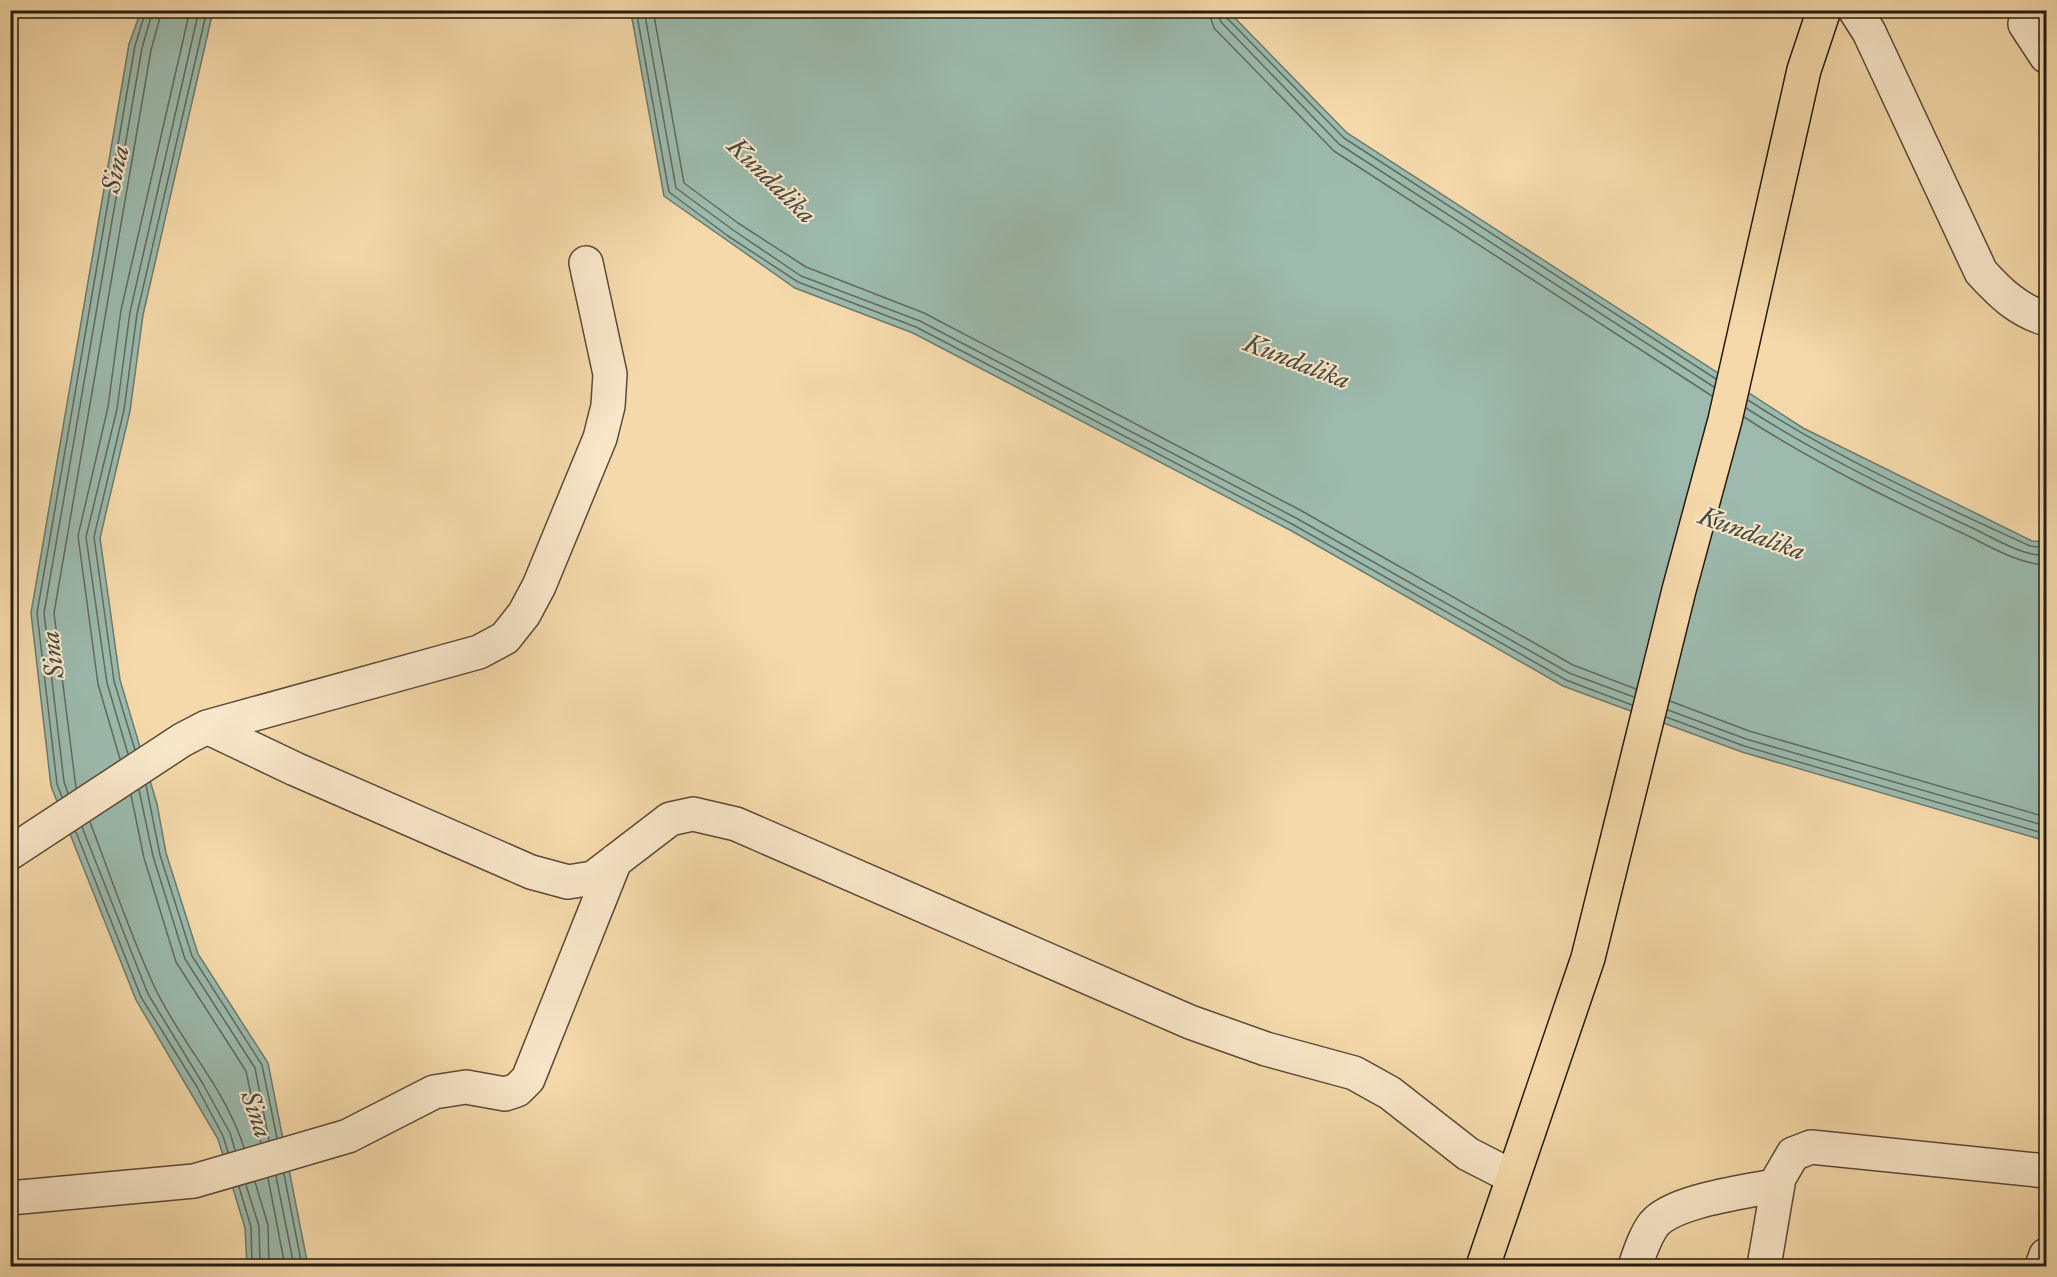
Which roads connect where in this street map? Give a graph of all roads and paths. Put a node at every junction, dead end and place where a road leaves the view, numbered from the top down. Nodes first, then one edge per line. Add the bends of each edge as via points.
1 (1824, 10) edge
2 (1856, 10) edge
3 (2028, 10) edge
4 (2046, 56) edge
5 (586, 263) dead end
6 (2046, 319) edge
7 (194, 733) junction
8 (18, 849) edge
9 (615, 861) junction
10 (2045, 1166) edge
11 (1513, 1177) junction
12 (1778, 1185) junction
13 (10, 1198) edge
14 (2046, 1255) edge
15 (1483, 1266) edge
16 (1635, 1266) edge
17 (1764, 1266) edge
18 (2042, 1266) edge

1 - 11 main road via 1804,70 1725,420 1588,958
2 - 6 street via 1982,272 2005,298
3 - 4 street via 2025,24
5 - 7 street via 610,374 608,406 600,438 539,586 505,638 479,652
7 - 8 street
7 - 9 street via 295,769 545,877 568,882 593,878
9 - 11 street via 670,819 693,814 736,824 1190,1022 1266,1049 1354,1073 1390,1093 1468,1154
9 - 13 street via 528,1079 517,1090 505,1094 466,1088 434,1092 348,1136 194,1180
10 - 12 street via 1811,1147 1793,1154
11 - 15 main road
12 - 16 street via 1668,1214 1655,1223
12 - 17 street
14 - 18 street

